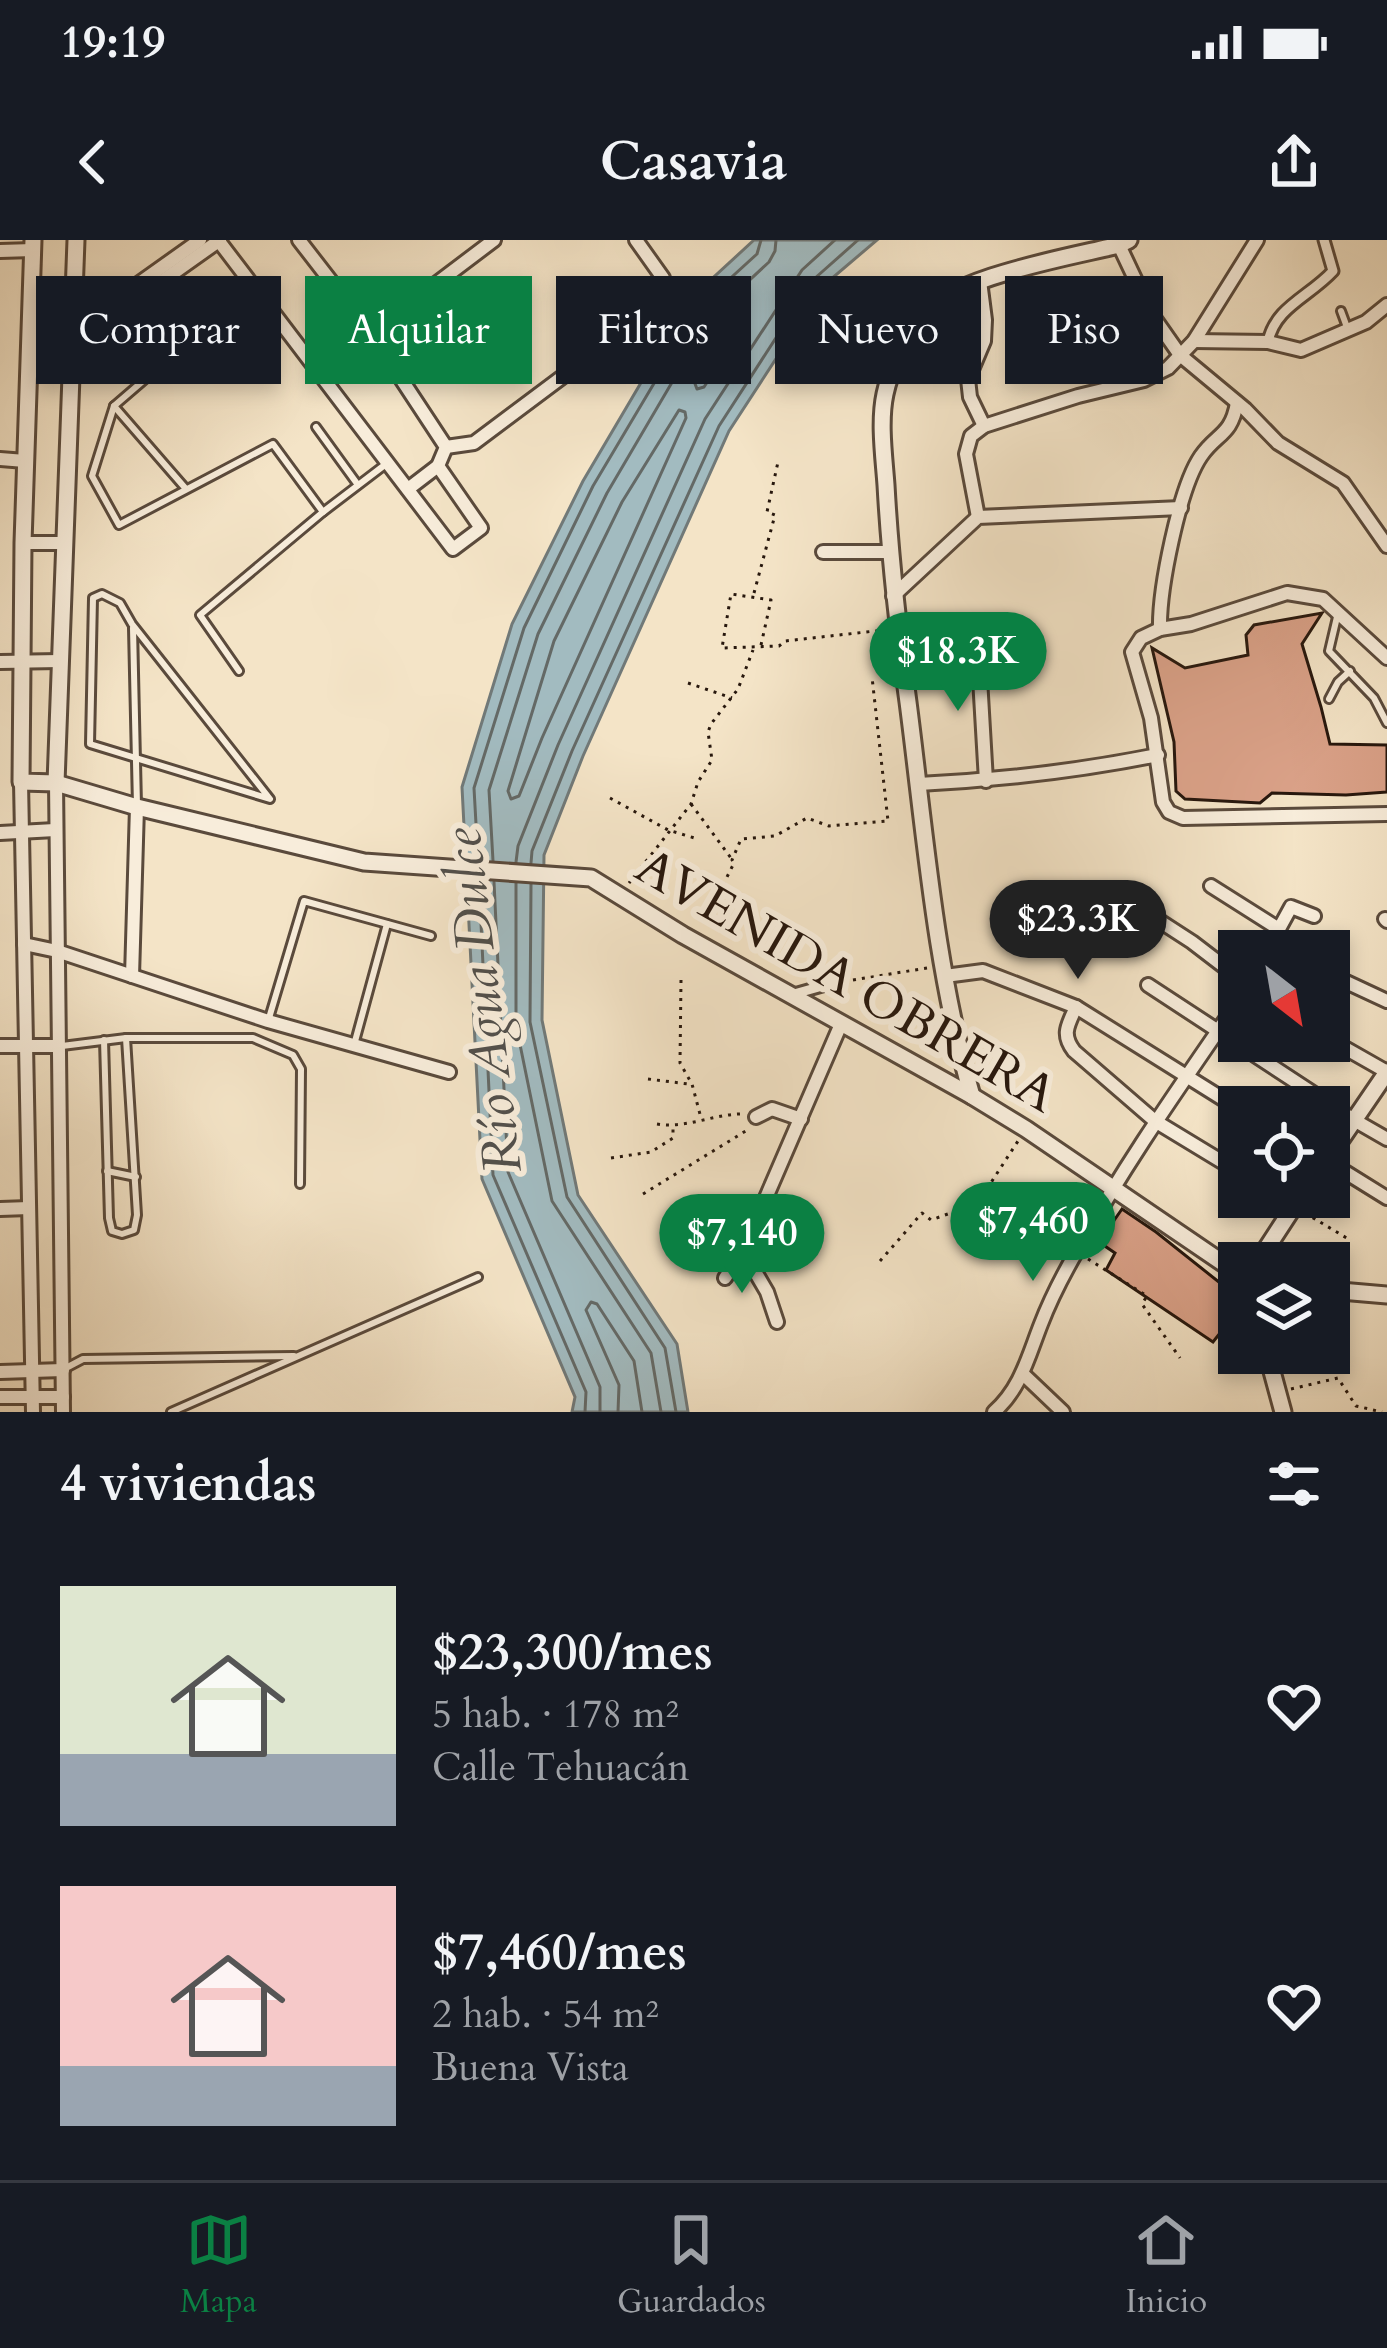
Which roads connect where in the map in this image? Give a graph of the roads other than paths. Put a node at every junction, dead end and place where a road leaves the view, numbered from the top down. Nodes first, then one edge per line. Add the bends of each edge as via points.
1 (76, 240) edge
2 (200, 240) edge
3 (219, 240) edge
4 (299, 240) edge
5 (494, 240) edge
6 (635, 240) edge
7 (1257, 240) edge
8 (1324, 240) edge
9 (1124, 243) edge
10 (33, 245) edge
11 (0, 251) edge
12 (75, 276) edge
13 (153, 276) edge
14 (165, 276) edge
15 (246, 276) edge
16 (327, 276) edge
17 (446, 276) edge
18 (981, 281) edge
19 (981, 289) edge
20 (1387, 305) edge
21 (1341, 311) dead end
22 (281, 322) edge
23 (1348, 330) junction
24 (1194, 341) junction
25 (1268, 342) junction
26 (981, 348) edge
27 (36, 351) edge
28 (29, 354) junction
29 (1180, 355) junction
30 (70, 384) edge
31 (140, 384) edge
32 (405, 384) edge
33 (889, 384) edge
34 (968, 384) edge
35 (1238, 403) junction
36 (114, 406) junction
37 (984, 426) junction
38 (316, 427) dead end
39 (446, 447) junction
40 (0, 459) edge
41 (26, 461) junction
42 (388, 463) junction
43 (438, 466) junction
44 (358, 485) junction
45 (408, 489) junction
46 (186, 490) junction
47 (1181, 508) junction
48 (323, 512) junction
49 (977, 517) junction
50 (23, 543) junction
51 (64, 543) junction
52 (1387, 546) edge
53 (823, 552) dead end
54 (890, 552) junction
55 (893, 596) junction
56 (1338, 613) junction
57 (133, 624) junction
58 (1160, 629) junction
59 (978, 644) dead end
60 (1387, 658) edge
61 (21, 661) junction
62 (60, 661) junction
63 (0, 662) edge
64 (239, 671) dead end
65 (1350, 671) junction
66 (1329, 699) dead end
67 (1387, 723) edge
68 (1158, 755) junction
69 (136, 759) junction
70 (986, 781) junction
71 (21, 782) junction
72 (56, 783) junction
73 (919, 784) junction
74 (137, 807) junction
75 (1387, 814) edge
76 (55, 830) junction
77 (0, 833) edge
78 (22, 833) junction
79 (1211, 886) dead end
80 (1113, 909) dead end
81 (1314, 916) dead end
82 (387, 924) junction
83 (1279, 929) joint
84 (431, 936) dead end
85 (24, 944) junction
86 (57, 951) junction
87 (1218, 962) edge
88 (944, 971) junction
89 (132, 976) junction
90 (840, 982) road end
91 (1350, 983) edge
92 (1148, 985) dead end
93 (789, 995) junction
94 (1387, 1000) edge
95 (1076, 1007) junction
96 (268, 1021) junction
97 (841, 1024) junction
98 (1218, 1030) joint
99 (126, 1038) junction
100 (104, 1040) junction
101 (354, 1045) junction
102 (0, 1046) edge
103 (26, 1046) junction
104 (58, 1046) junction
105 (1350, 1051) edge
106 (1266, 1062) edge
107 (449, 1072) dead end
108 (1387, 1072) edge
109 (1186, 1078) junction
110 (972, 1096) junction
111 (1218, 1097) edge
112 (756, 1117) road end
113 (801, 1119) junction
114 (1354, 1120) junction
115 (1155, 1121) junction
116 (1350, 1126) edge
117 (1387, 1138) edge
118 (1218, 1159) edge
119 (28, 1171) junction
120 (60, 1171) junction
121 (107, 1171) junction
122 (1350, 1174) edge
123 (136, 1177) junction
124 (300, 1184) dead end
125 (1113, 1187) junction
126 (1387, 1198) edge
127 (29, 1208) junction
128 (0, 1209) edge
129 (29, 1233) junction
130 (61, 1233) junction
131 (743, 1251) junction
132 (1218, 1260) edge
133 (478, 1277) dead end
134 (725, 1278) dead end
135 (1350, 1292) edge
136 (1387, 1295) edge
137 (777, 1322) dead end
138 (298, 1356) junction
139 (62, 1370) junction
140 (0, 1372) edge
141 (32, 1372) junction
142 (1024, 1374) junction
143 (1273, 1374) edge
144 (32, 1396) junction
145 (0, 1397) edge
146 (63, 1397) junction
147 (1282, 1404) edge
148 (33, 1412) edge
149 (63, 1412) edge
150 (171, 1412) edge
151 (994, 1412) edge
152 (1063, 1412) edge

1 - 12 street
2 - 13 street
3 - 14 street
3 - 15 street
4 - 16 street
5 - 17 street
6 - 39 street via 663,278 646,315 474,443
7 - 24 street
8 - 25 street via 1333,271 1282,313
9 - 18 street
9 - 29 street via 1151,315
10 - 11 street
10 - 28 street
19 - 26 street
20 - 23 street
21 - 23 lane
22 - 42 street
23 - 25 street via 1301,350
24 - 25 street
24 - 29 street
27 - 28 street
28 - 41 street
29 - 35 street
29 - 37 street via 1144,380
30 - 51 street
31 - 36 lane
32 - 39 street
33 - 54 street
34 - 37 street
35 - 47 street via 1230,427 1201,457
35 - 52 street via 1278,442 1342,483
36 - 46 lane
36 - 46 lane via 92,476 118,525
37 - 49 street via 970,436 966,454
38 - 44 lane
39 - 43 street
40 - 41 street
41 - 50 street
42 - 44 lane
42 - 45 street
43 - 45 street
43 - 45 street via 481,528 467,539 453,549
44 - 48 lane
46 - 48 lane via 273,444
47 - 49 street
47 - 58 street
48 - 64 lane via 200,615
49 - 55 street
50 - 51 street
50 - 61 street
51 - 62 street
53 - 54 street
54 - 55 street
55 - 73 street
56 - 58 street via 1323,599 1287,593
56 - 60 street
56 - 65 lane via 1329,651
57 - 69 lane
57 - 69 lane via 111,596 93,598 90,744
57 - 69 lane via 270,799
58 - 68 street via 1132,652
59 - 70 street
61 - 62 street
61 - 63 street
61 - 71 street
62 - 72 street
65 - 66 lane
65 - 67 lane
68 - 70 street
68 - 75 street via 1162,802 1184,818
69 - 74 lane
70 - 73 street
71 - 72 street
71 - 78 street
72 - 74 street
72 - 76 street
73 - 88 street
74 - 89 street
74 - 93 street, AVENIDA OBRERA via 364,862 591,878
76 - 78 street
76 - 86 street
77 - 78 street
78 - 85 street
79 - 83 street
80 - 87 street via 1138,908
81 - 83 street via 1291,907
82 - 84 lane
82 - 96 lane via 304,901
82 - 101 lane
85 - 86 street
85 - 103 street
86 - 89 street
86 - 104 street
88 - 95 street via 983,971
88 - 110 street
89 - 96 street
90 - 93 street
91 - 94 street
92 - 98 street
93 - 97 street, AVENIDA OBRERA
95 - 109 street
95 - 115 street via 1066,1040
96 - 101 street
97 - 110 street, AVENIDA OBRERA
97 - 113 street
98 - 109 street
99 - 100 lane
99 - 123 lane
99 - 124 lane via 253,1038 293,1055 301,1069
100 - 104 lane
100 - 121 lane
101 - 107 street
102 - 103 street
103 - 104 street
103 - 119 street
104 - 120 street
105 - 108 street
106 - 114 street
108 - 114 street
109 - 111 street
109 - 115 street
110 - 125 street, AVENIDA OBRERA
112 - 113 street via 772,1109
113 - 131 street
114 - 116 street
114 - 117 street
115 - 118 street
115 - 125 street
119 - 120 street
119 - 127 street
120 - 130 street
121 - 123 lane
121 - 123 lane via 112,1232 134,1230
122 - 126 street
125 - 132 street, AVENIDA OBRERA
125 - 142 street via 1042,1320
127 - 128 street
127 - 129 street
129 - 130 street
129 - 141 street
130 - 139 street
131 - 134 street
131 - 137 street
133 - 138 lane
135 - 136 street
138 - 139 lane via 83,1359
138 - 150 lane
139 - 141 street
139 - 146 street
140 - 141 street
141 - 144 street
142 - 151 street
142 - 152 street
143 - 147 street
144 - 145 street
144 - 146 street
144 - 148 street
146 - 149 street

